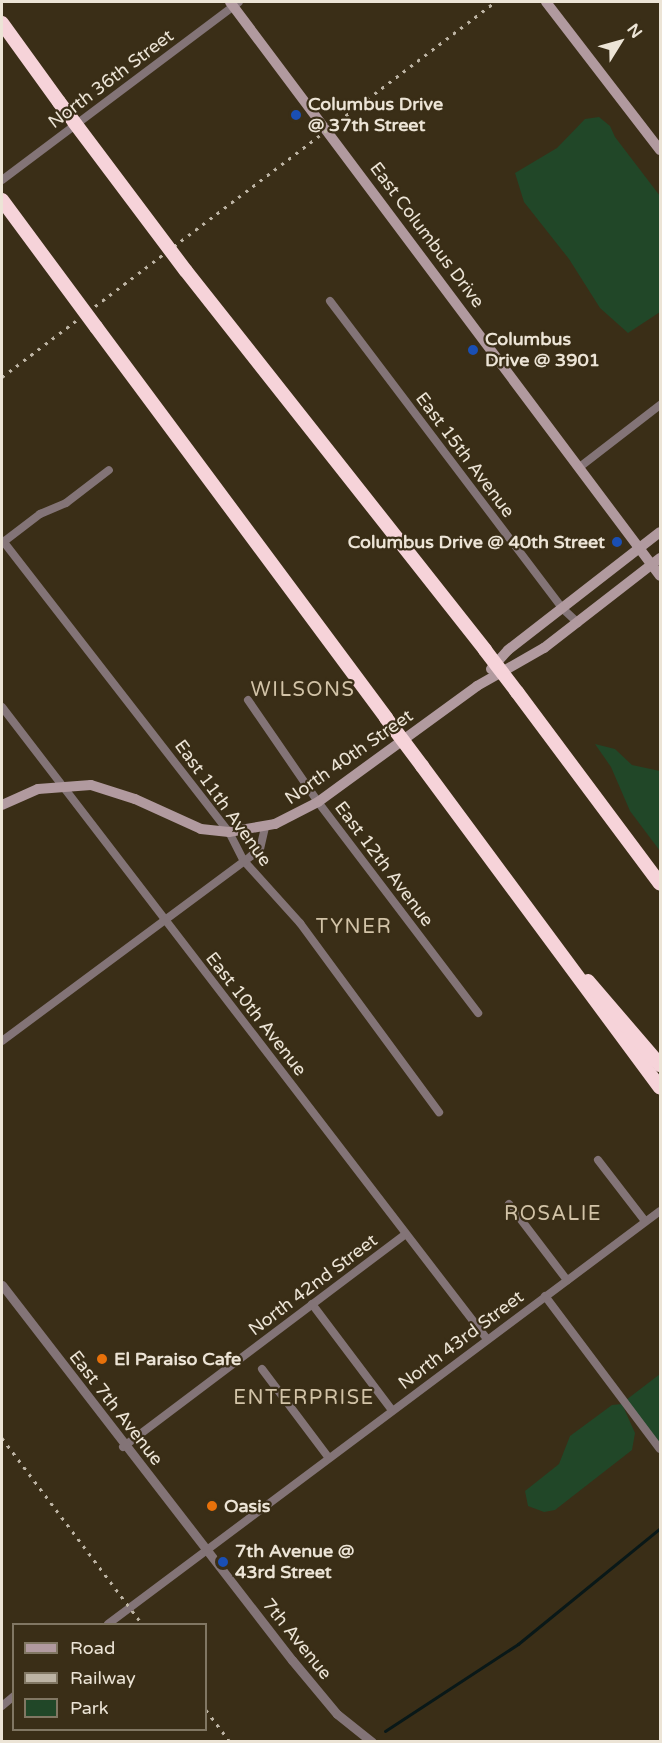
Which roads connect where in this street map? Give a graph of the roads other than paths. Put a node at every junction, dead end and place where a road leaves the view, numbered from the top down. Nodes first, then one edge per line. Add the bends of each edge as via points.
1 (546, 2) edge
2 (234, 3) edge
3 (2, 23) edge
4 (2, 33) edge
5 (59, 102) junction
6 (660, 150) edge
7 (2, 180) edge
8 (2, 200) edge
9 (330, 301) dead end
10 (660, 405) edge
11 (581, 466) junction
12 (109, 470) dead end
13 (660, 532) edge
14 (2, 542) edge
15 (642, 546) junction
16 (656, 561) edge
17 (660, 576) edge
18 (562, 608) junction
19 (578, 623) junction
20 (477, 686) junction
21 (248, 700) dead end
22 (2, 707) edge
23 (59, 784) junction
24 (318, 802) junction
25 (2, 805) edge
26 (265, 828) junction
27 (229, 832) junction
28 (630, 846) junction
29 (244, 861) junction
30 (660, 884) edge
31 (660, 891) edge
32 (522, 904) junction
33 (164, 919) junction
34 (478, 1013) dead end
35 (2, 1041) edge
36 (660, 1065) edge
37 (660, 1088) edge
38 (439, 1112) dead end
39 (598, 1160) dead end
40 (509, 1204) dead end
41 (660, 1211) edge
42 (645, 1221) junction
43 (406, 1234) junction
44 (567, 1280) junction
45 (2, 1285) edge
46 (545, 1296) junction
47 (312, 1304) junction
48 (487, 1339) junction
49 (262, 1369) dead end
50 (392, 1410) junction
51 (123, 1447) junction
52 (660, 1449) edge
53 (328, 1457) junction
54 (206, 1549) junction
55 (109, 1623) edge
56 (372, 1742) edge

1 - 6 main road
2 - 7 street, North 36th Street
2 - 11 main road, East Columbus Drive
3 - 5 highway
4 - 5 highway
5 - 28 highway, bridge via 186,271 485,650
8 - 32 highway, bridge
9 - 18 street, East 15th Avenue
10 - 11 street
11 - 15 main road, East Columbus Drive
12 - 14 street via 66,503 40,514
13 - 15 main road, North 40th Street
14 - 27 street, East 11th Avenue
15 - 16 main road, East Columbus Drive
15 - 18 main road, North 40th Street
16 - 17 main road, East Columbus Drive
16 - 19 main road, North 40th Street
18 - 19 street, East 15th Avenue
18 - 20 main road, North 40th Street via 508,650
19 - 20 main road, North 40th Street
20 - 24 main road, North 40th Street
21 - 24 street, East 12th Avenue
22 - 23 street, East 10th Avenue
23 - 25 main road, North 40th Street
23 - 27 main road, North 40th Street via 107,787 201,829
23 - 33 street, East 10th Avenue
24 - 26 main road, North 40th Street
24 - 34 street, East 12th Avenue
26 - 27 main road, North 40th Street
26 - 29 street via 260,849
27 - 29 street, East 11th Avenue
28 - 30 highway
28 - 31 highway
29 - 33 street
29 - 38 street, East 11th Avenue via 300,923
32 - 36 highway
32 - 37 highway
33 - 35 street
33 - 43 street, East 10th Avenue
39 - 42 street
40 - 44 street
41 - 42 street, North 43rd Street
42 - 44 street, North 43rd Street
43 - 47 street, North 42nd Street
43 - 48 street, East 10th Avenue
44 - 46 street, North 43rd Street
45 - 51 street, East 7th Avenue
46 - 48 street, North 43rd Street
46 - 52 street
47 - 50 street
47 - 51 street, North 42nd Street
48 - 50 street, North 43rd Street
49 - 53 street
50 - 53 street, North 43rd Street
51 - 54 street, East 7th Avenue
53 - 54 street, North 43rd Street
54 - 55 street, North 43rd Street
54 - 56 street, 7th Avenue via 337,1714

